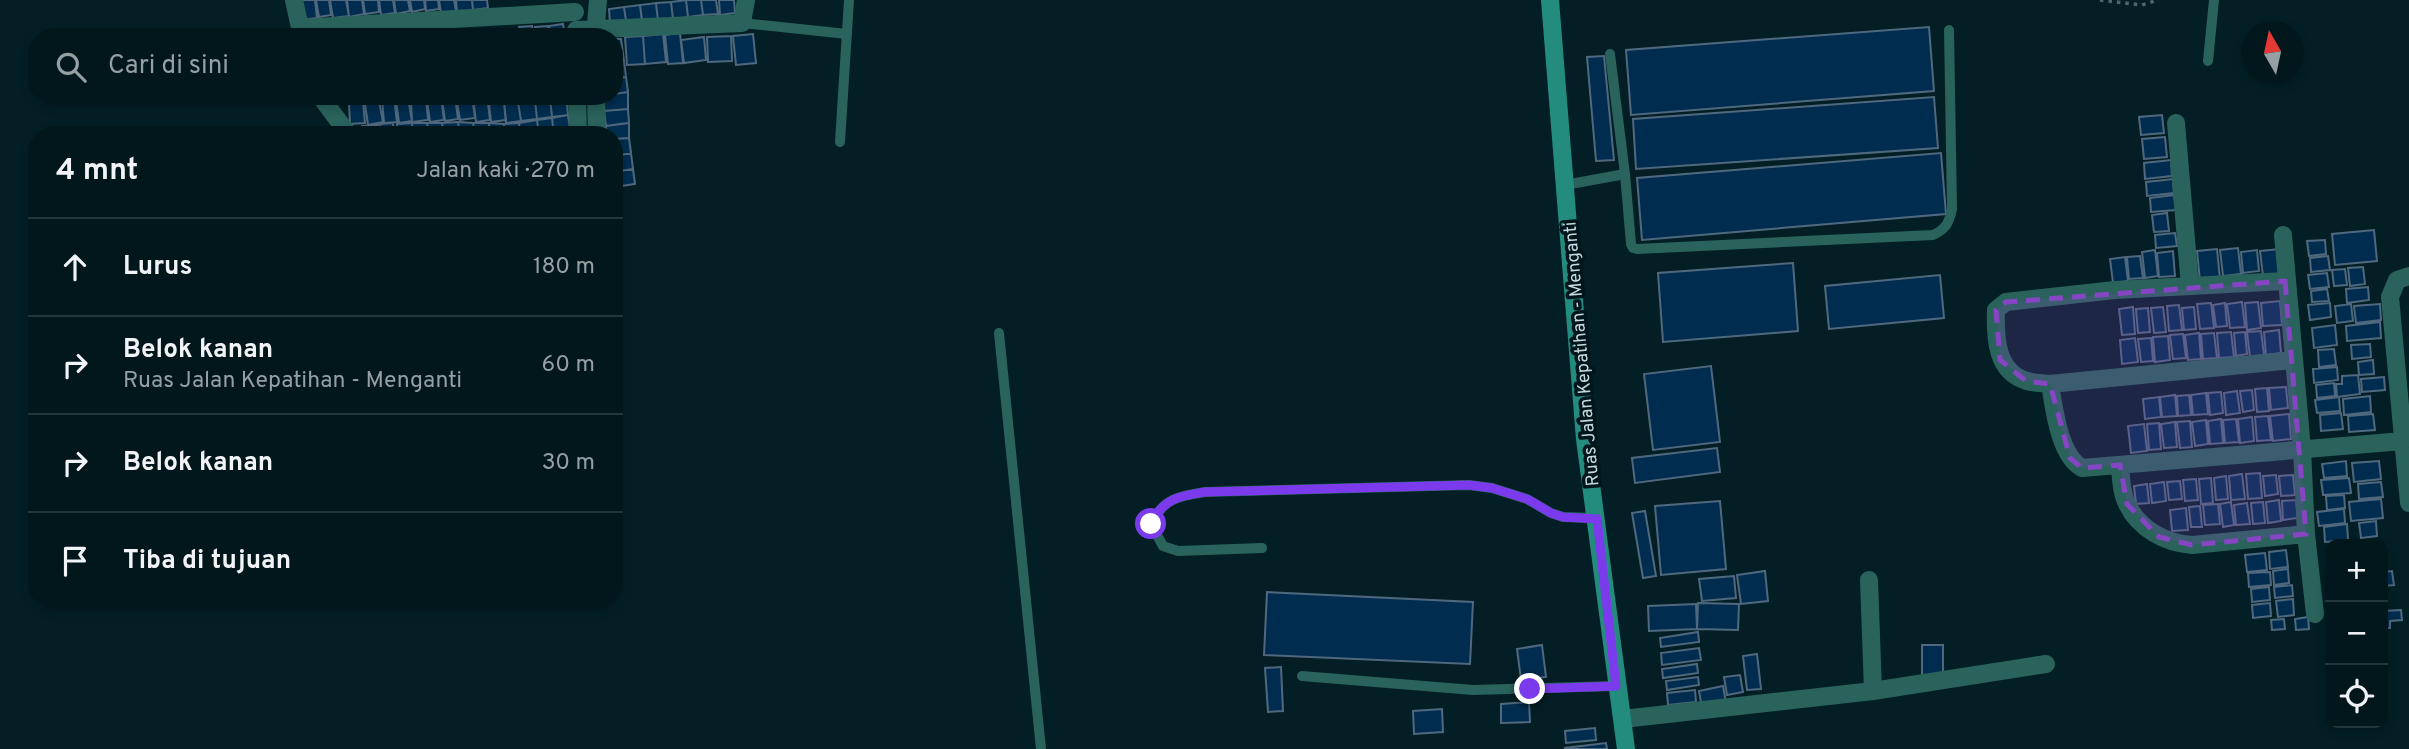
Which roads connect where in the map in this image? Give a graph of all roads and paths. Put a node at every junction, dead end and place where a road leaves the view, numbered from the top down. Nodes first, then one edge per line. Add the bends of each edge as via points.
1 (294, 0) edge
2 (598, 0) edge
3 (746, 0) edge
4 (849, 0) edge
5 (1550, 0) edge
6 (2100, 0) edge
7 (2158, 0) edge
8 (2214, 0) edge
9 (576, 20) edge
10 (741, 23) junction
11 (300, 28) edge
12 (393, 28) edge
13 (595, 28) edge
14 (1949, 30) dead end
15 (623, 31) edge
16 (847, 34) junction
17 (1610, 54) dead end
18 (2208, 61) dead end
19 (327, 105) edge
20 (577, 105) edge
21 (596, 105) edge
22 (2176, 123) dead end
23 (342, 126) edge
24 (578, 126) edge
25 (597, 126) edge
26 (840, 142) dead end
27 (1625, 174) junction
28 (1565, 185) junction
29 (2283, 235) dead end
30 (2409, 276) edge
31 (2285, 281) junction
32 (2190, 286) junction
33 (999, 333) dead end
34 (2293, 360) junction
35 (2050, 384) junction
36 (2403, 441) junction
37 (2302, 449) junction
38 (2120, 465) junction
39 (2409, 503) edge
40 (1597, 519) junction
41 (2306, 534) junction
42 (1262, 548) dead end
43 (1869, 580) dead end
44 (2315, 614) dead end
45 (2046, 664) dead end
46 (1302, 676) dead end
47 (1616, 686) junction
48 (1872, 691) junction
49 (1623, 719) junction
50 (1041, 749) edge
51 (1626, 749) edge

1 - 11 street
2 - 13 street
3 - 10 street
4 - 16 lane
5 - 28 main road, Ruas Jalan Kepatihan - Menganti
6 - 7 path via 2142,5
8 - 18 lane
9 - 12 street
10 - 15 street
10 - 16 lane
14 - 27 lane via 1952,209 1943,231 1637,249 1631,244
16 - 26 lane
17 - 27 lane
19 - 23 street
20 - 24 street
21 - 25 street
22 - 32 street
27 - 28 lane
28 - 40 main road, Ruas Jalan Kepatihan - Menganti
29 - 31 street
30 - 36 street via 2397,280 2390,297
31 - 32 street
31 - 34 street
32 - 35 street via 2000,305 1996,310 2000,360 2026,381
33 - 50 lane
34 - 35 street
34 - 37 street
35 - 38 street via 2070,458 2082,468
36 - 37 street
36 - 39 street
37 - 38 street
37 - 41 street
38 - 41 street via 2123,495 2133,514 2159,537 2175,544
40 - 42 lane via 1563,517 1527,499 1469,485 1205,492 1169,501 1158,509 1151,524 1163,547 1178,551
40 - 47 main road, Ruas Jalan Kepatihan - Menganti
41 - 44 street
43 - 48 street
45 - 48 street
46 - 47 lane via 1473,690
47 - 49 main road, Ruas Jalan Kepatihan - Menganti
48 - 49 street
49 - 51 main road, Ruas Jalan Kepatihan - Menganti

